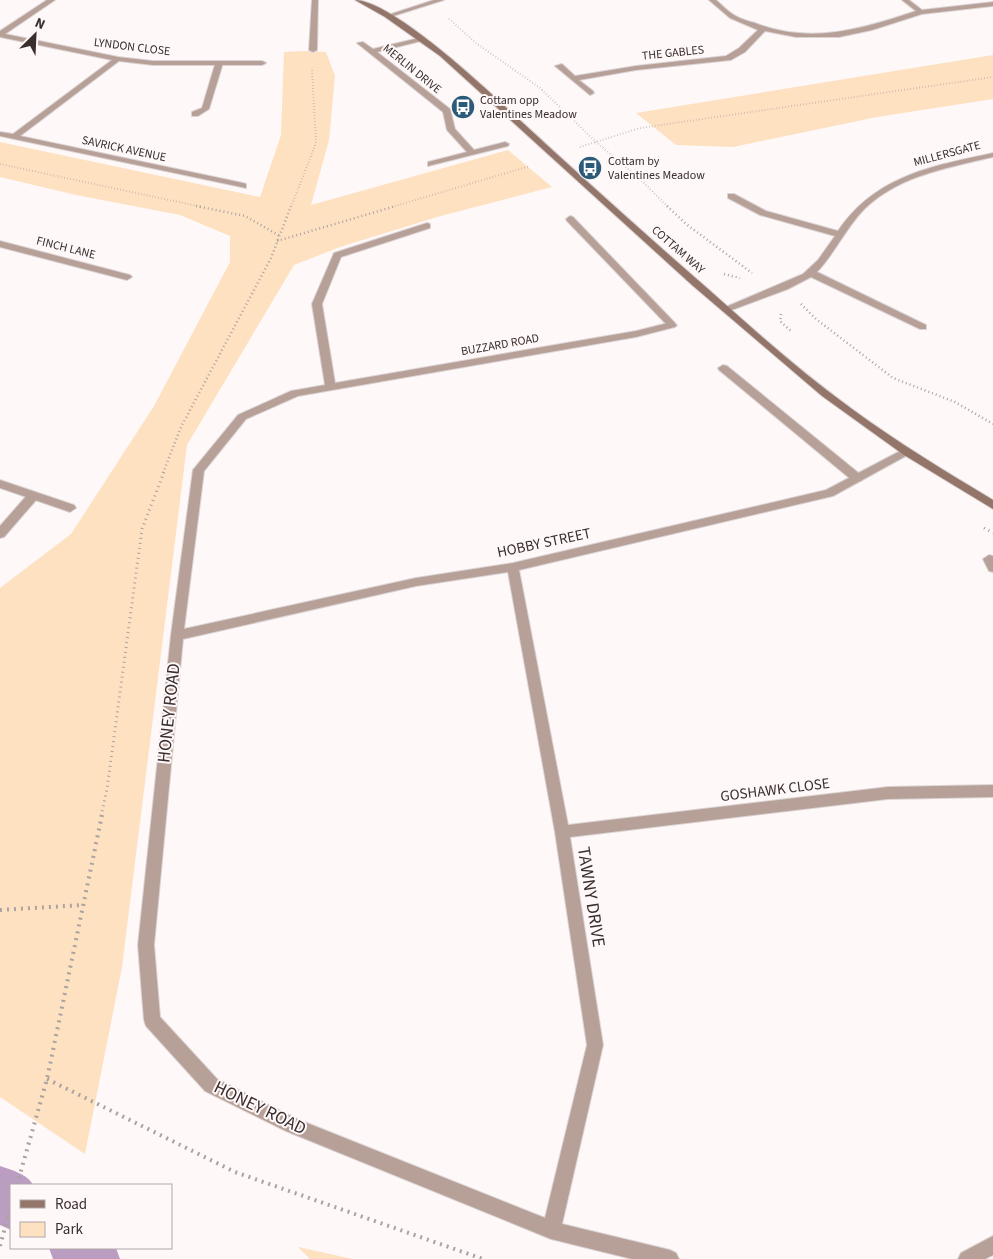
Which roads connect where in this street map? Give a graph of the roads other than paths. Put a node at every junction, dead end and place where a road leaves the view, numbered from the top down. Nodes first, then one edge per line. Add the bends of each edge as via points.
1 (52, 0) edge
2 (315, 0) edge
3 (358, 0) edge
4 (441, 0) edge
5 (712, 0) edge
6 (905, 0) edge
7 (993, 4) edge
8 (921, 12) junction
9 (388, 16) junction
10 (763, 29) junction
11 (0, 35) edge
12 (422, 39) junction
13 (361, 43) dead end
14 (313, 50) dead end
15 (372, 52) junction
16 (118, 59) junction
17 (262, 62) dead end
18 (219, 63) junction
19 (559, 66) dead end
20 (575, 78) junction
21 (590, 93) dead end
22 (195, 114) dead end
23 (0, 134) edge
24 (14, 137) junction
25 (505, 144) dead end
26 (471, 152) junction
27 (993, 155) edge
28 (431, 164) dead end
29 (243, 186) dead end
30 (731, 196) dead end
31 (570, 219) dead end
32 (427, 226) dead end
33 (839, 234) junction
34 (0, 244) edge
35 (811, 273) junction
36 (126, 276) dead end
37 (726, 309) junction
38 (923, 327) dead end
39 (723, 368) dead end
40 (331, 387) junction
41 (908, 452) junction
42 (857, 478) junction
43 (0, 484) edge
44 (33, 496) junction
45 (993, 505) edge
46 (70, 508) dead end
47 (0, 534) edge
48 (513, 567) junction
49 (177, 635) junction
50 (993, 791) edge
51 (562, 832) junction
52 (551, 1230) junction
53 (993, 1244) edge
54 (670, 1259) edge
55 (967, 1259) edge

1 - 11 street
2 - 14 street
3 - 9 main road, COTTAM WAY
4 - 9 street
5 - 10 street via 732,17
6 - 8 street
7 - 8 street
8 - 10 street via 870,30 840,35 796,35
9 - 12 main road, COTTAM WAY
10 - 20 street, THE GABLES via 742,50 728,58
11 - 16 street, LYNDON CLOSE
12 - 15 street, MERLIN DRIVE
12 - 37 main road, COTTAM WAY
13 - 15 street, MERLIN DRIVE
15 - 26 street, MERLIN DRIVE via 446,111 451,130
16 - 18 street, LYNDON CLOSE via 162,64
16 - 24 street
17 - 18 street, LYNDON CLOSE
18 - 22 street via 205,109
19 - 20 street
20 - 21 street
23 - 24 street, SAVRICK AVENUE
24 - 29 street, SAVRICK AVENUE
25 - 26 street
26 - 28 street
27 - 33 street, MILLERSGATE via 921,172 893,185 854,213
30 - 33 street via 764,213
31 - 40 street, BUZZARD ROAD via 672,325
32 - 40 street via 337,255 317,304
33 - 35 street, MILLERSGATE
34 - 36 street, FINCH LANE
35 - 37 street, MILLERSGATE
35 - 38 street
37 - 41 main road, COTTAM WAY via 826,394
39 - 42 street
40 - 49 street, BUZZARD ROAD via 295,393 242,417 199,470
41 - 42 street, HOBBY STREET
41 - 45 main road, COTTAM WAY
42 - 48 street, HOBBY STREET via 829,492
43 - 44 street
44 - 46 street
44 - 47 street
48 - 49 street, HOBBY STREET via 416,582
48 - 51 street, TAWNY DRIVE
49 - 52 street, HONEY ROAD via 146,945 152,1020 211,1085 292,1125
50 - 51 street, GOSHAWK CLOSE via 888,793
51 - 52 street, TAWNY DRIVE via 595,1045
52 - 54 street, HONEY ROAD
53 - 55 street

